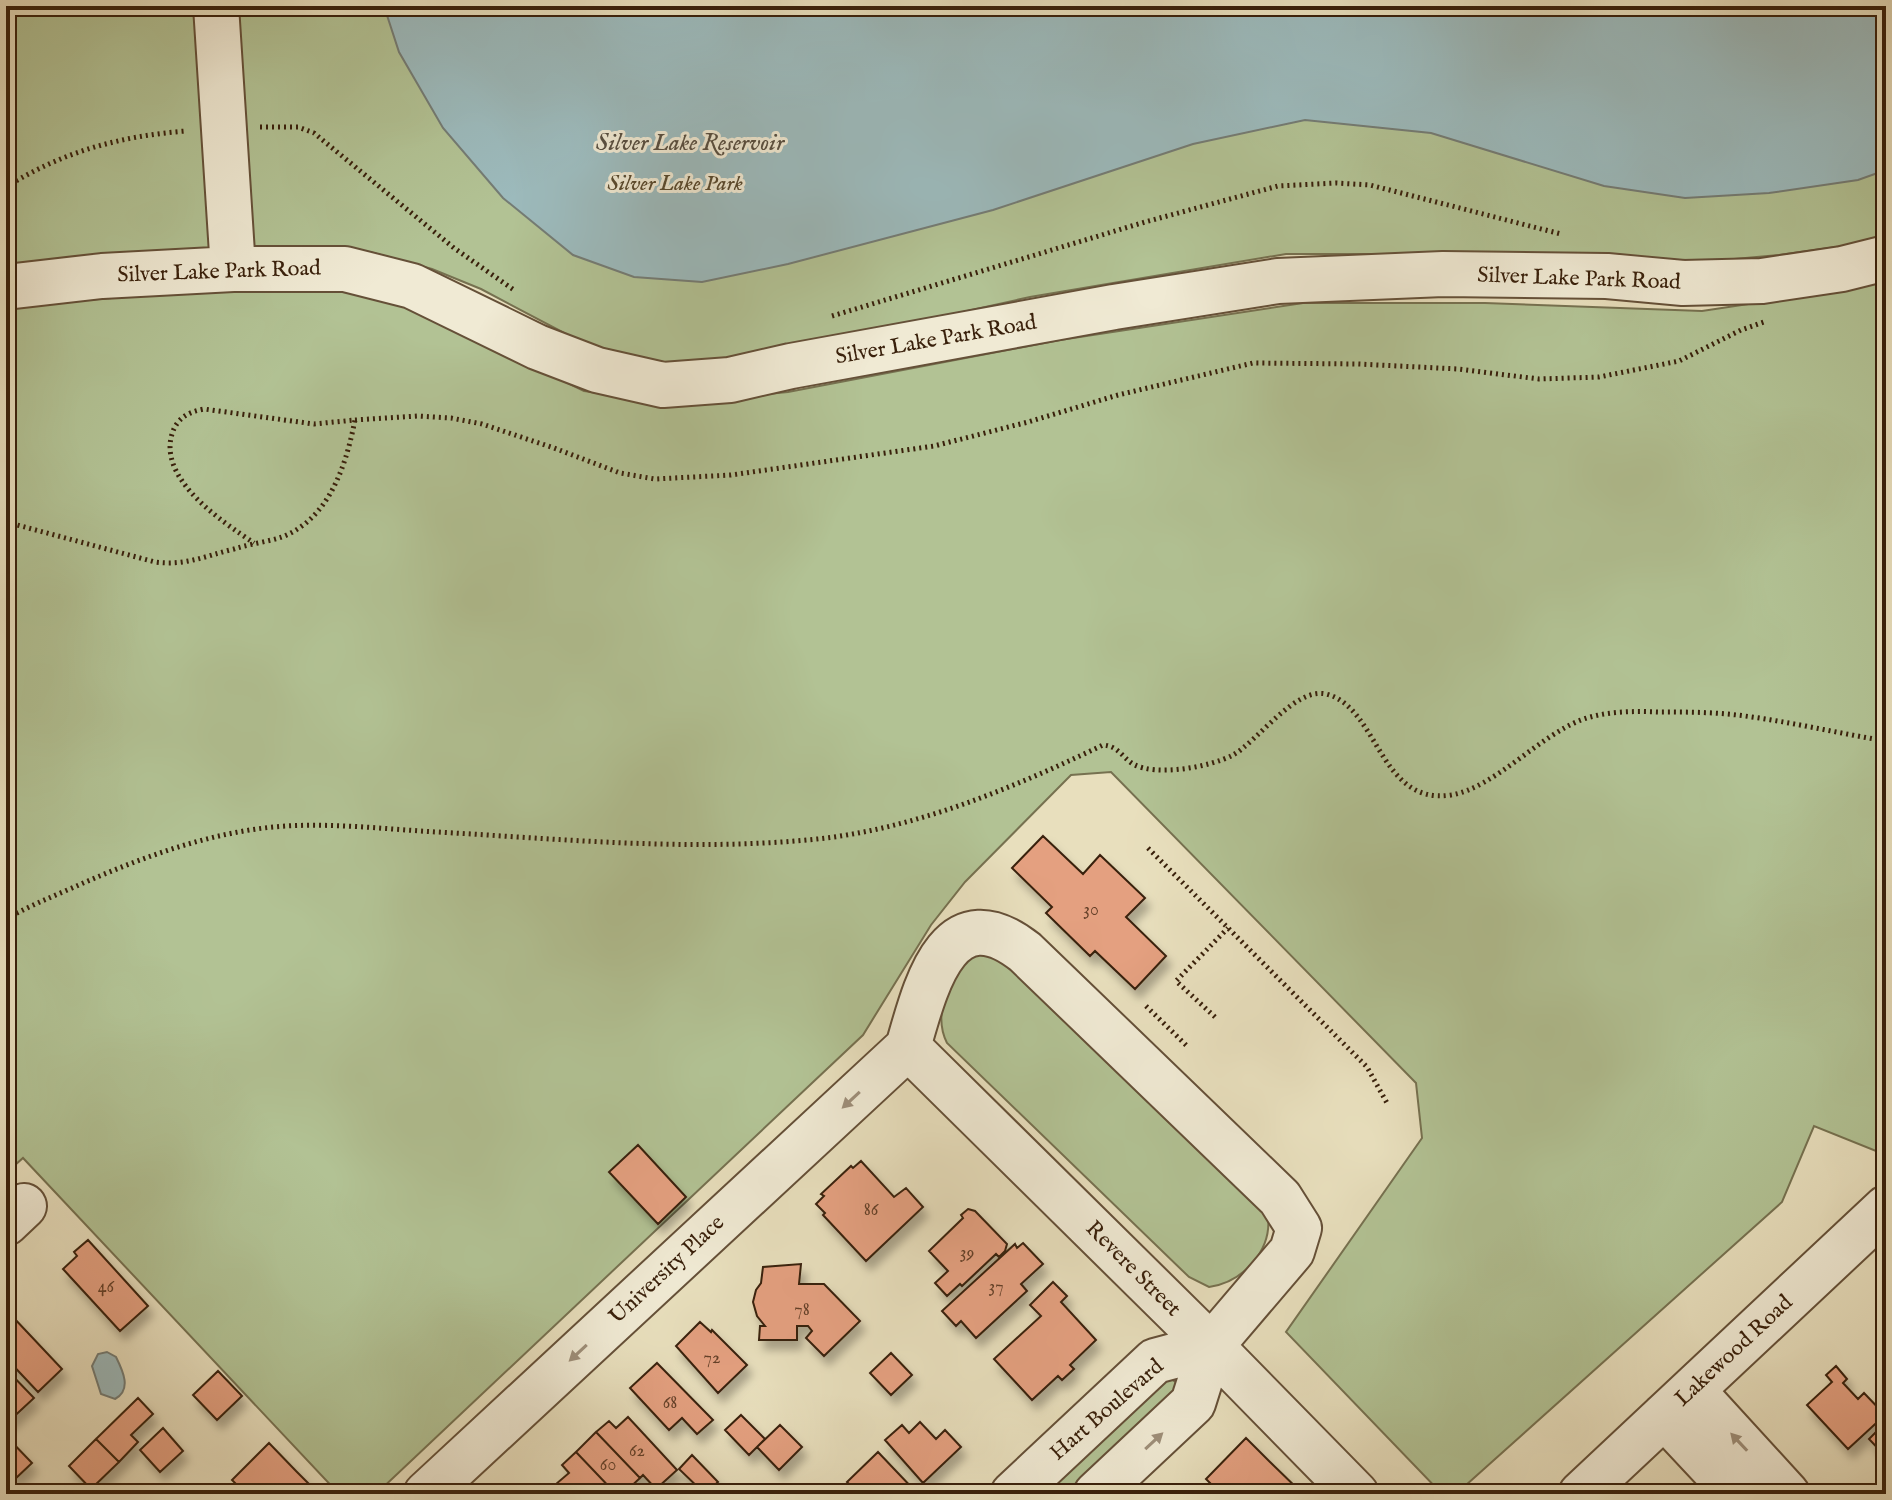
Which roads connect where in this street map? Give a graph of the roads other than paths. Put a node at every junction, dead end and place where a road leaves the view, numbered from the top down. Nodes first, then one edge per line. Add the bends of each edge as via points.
1 (216, 6) edge
2 (1886, 258) edge
3 (233, 269) junction
4 (6, 287) edge
5 (908, 1047) junction
6 (1886, 1208) edge
7 (1211, 1346) junction
8 (1678, 1403) junction
9 (426, 1494) edge
10 (1013, 1494) edge
11 (1096, 1494) edge
12 (1356, 1494) edge
13 (1581, 1494) edge
14 (1737, 1494) edge
15 (1787, 1494) edge

1 - 3 street
2 - 3 street, Silver Lake Park Road via 1762,281 1443,274 1278,281 730,380 663,385 549,352 412,286 345,269
3 - 4 street, Silver Lake Park Road
5 - 7 street, Revere Street
5 - 7 street via 941,957 963,938 995,932 1025,952 1280,1198 1299,1228 1292,1251
5 -> 9 street, University Place
6 - 8 street, Lakewood Road
7 - 10 street, Hart Boulevard via 1155,1361
11 -> 7 street via 1193,1403
7 - 12 street, Revere Street
8 - 13 street, Lakewood Road
8 - 14 street
15 -> 8 street

